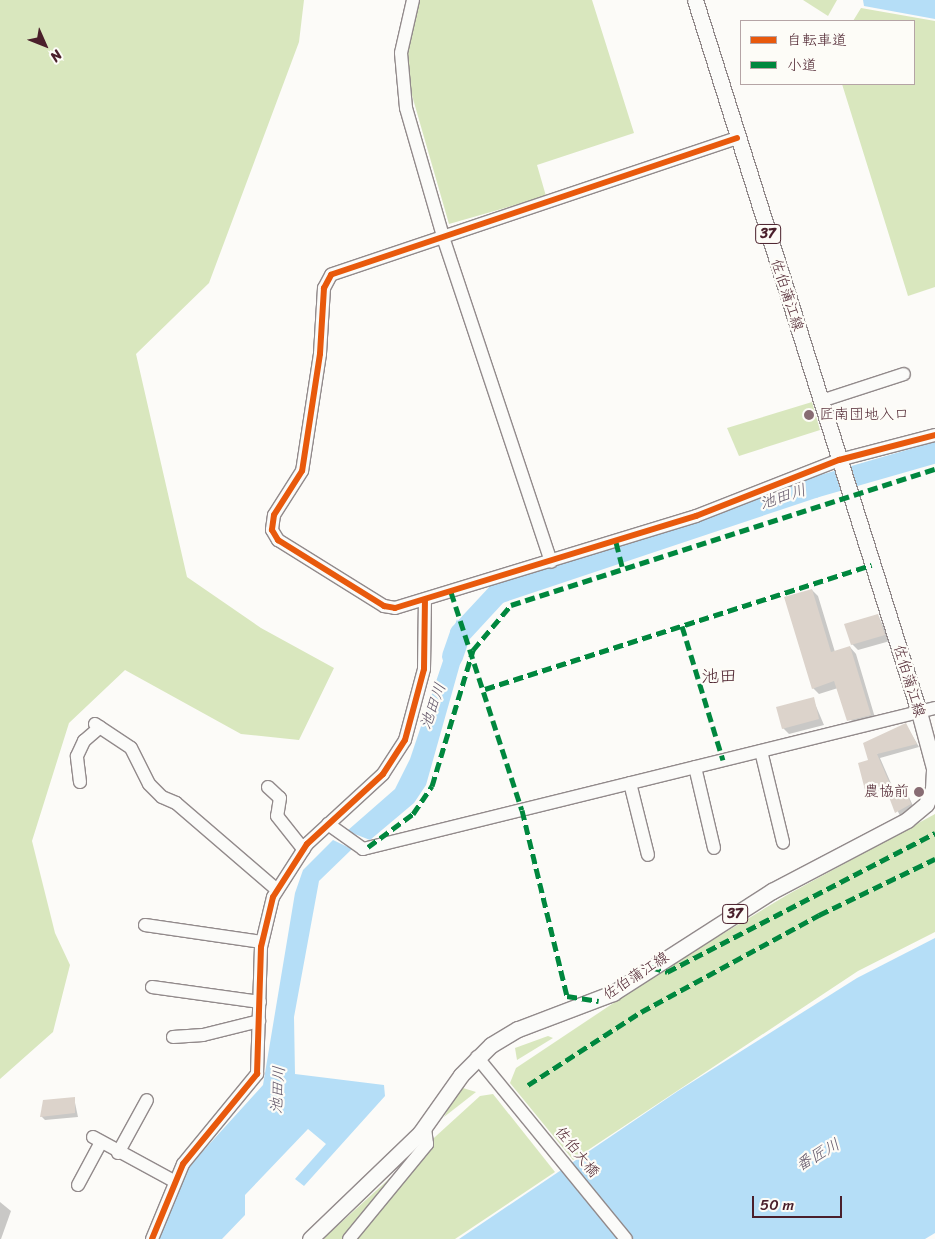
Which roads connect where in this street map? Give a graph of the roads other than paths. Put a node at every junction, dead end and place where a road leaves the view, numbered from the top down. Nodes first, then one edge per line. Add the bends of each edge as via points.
1 (413, 0) edge
2 (695, 0) edge
3 (737, 138) junction
4 (444, 240) junction
5 (904, 374) dead end
6 (820, 401) junction
7 (935, 434) edge
8 (841, 464) junction
9 (552, 562) junction
10 (425, 600) junction
11 (935, 708) edge
12 (919, 712) junction
13 (760, 751) junction
14 (695, 767) junction
15 (80, 782) dead end
16 (630, 783) junction
17 (268, 787) dead end
18 (329, 824) junction
19 (783, 842) dead end
20 (714, 848) dead end
21 (304, 850) junction
22 (648, 855) dead end
23 (277, 890) junction
24 (145, 925) dead end
25 (262, 942) junction
26 (152, 986) dead end
27 (260, 1002) junction
28 (259, 1021) junction
29 (173, 1038) dead end
30 (477, 1057) junction
31 (147, 1100) dead end
32 (425, 1128) junction
33 (118, 1153) junction
34 (174, 1180) junction
35 (78, 1186) dead end
36 (152, 1239) edge
37 (310, 1239) edge
38 (349, 1239) edge
39 (626, 1239) edge

1 - 4 street via 401,76
2 - 3 main road, 佐伯蒲江線 / 37
3 - 4 street
3 - 6 main road, 佐伯蒲江線 / 37
4 - 9 street
4 - 10 street via 331,275 324,288 320,354 302,471 274,515 272,530 278,540 384,606 395,608
5 - 6 street
6 - 8 main road, 佐伯蒲江線 / 37
7 - 8 street
8 - 9 street via 696,516
8 - 12 main road, 佐伯蒲江線 / 37
9 - 10 street
10 - 18 street via 424,669 405,740 383,774
11 - 12 street
12 - 13 street
12 - 30 main road, 佐伯蒲江線 / 37 via 934,777 930,796 914,815 772,891 613,993 518,1029
13 - 14 street
13 - 19 street
14 - 16 street
14 - 20 street
15 - 23 street via 77,756 84,741 98,726 131,748 149,784 162,797 176,803
16 - 18 street via 363,849
16 - 22 street
17 - 21 street via 280,798 278,816
18 - 21 street
21 - 23 street
23 - 25 street
24 - 25 street
25 - 27 street
26 - 27 street
27 - 28 street
28 - 29 street via 203,1035
28 - 34 street via 255,1078
30 - 32 main road, 佐伯蒲江線 / 37
30 - 39 street, 佐伯大橋
31 - 33 street
32 - 37 main road, 佐伯蒲江線 / 37
32 - 38 street via 427,1144
33 - 34 street
33 - 35 street via 96,1140
34 - 36 street

